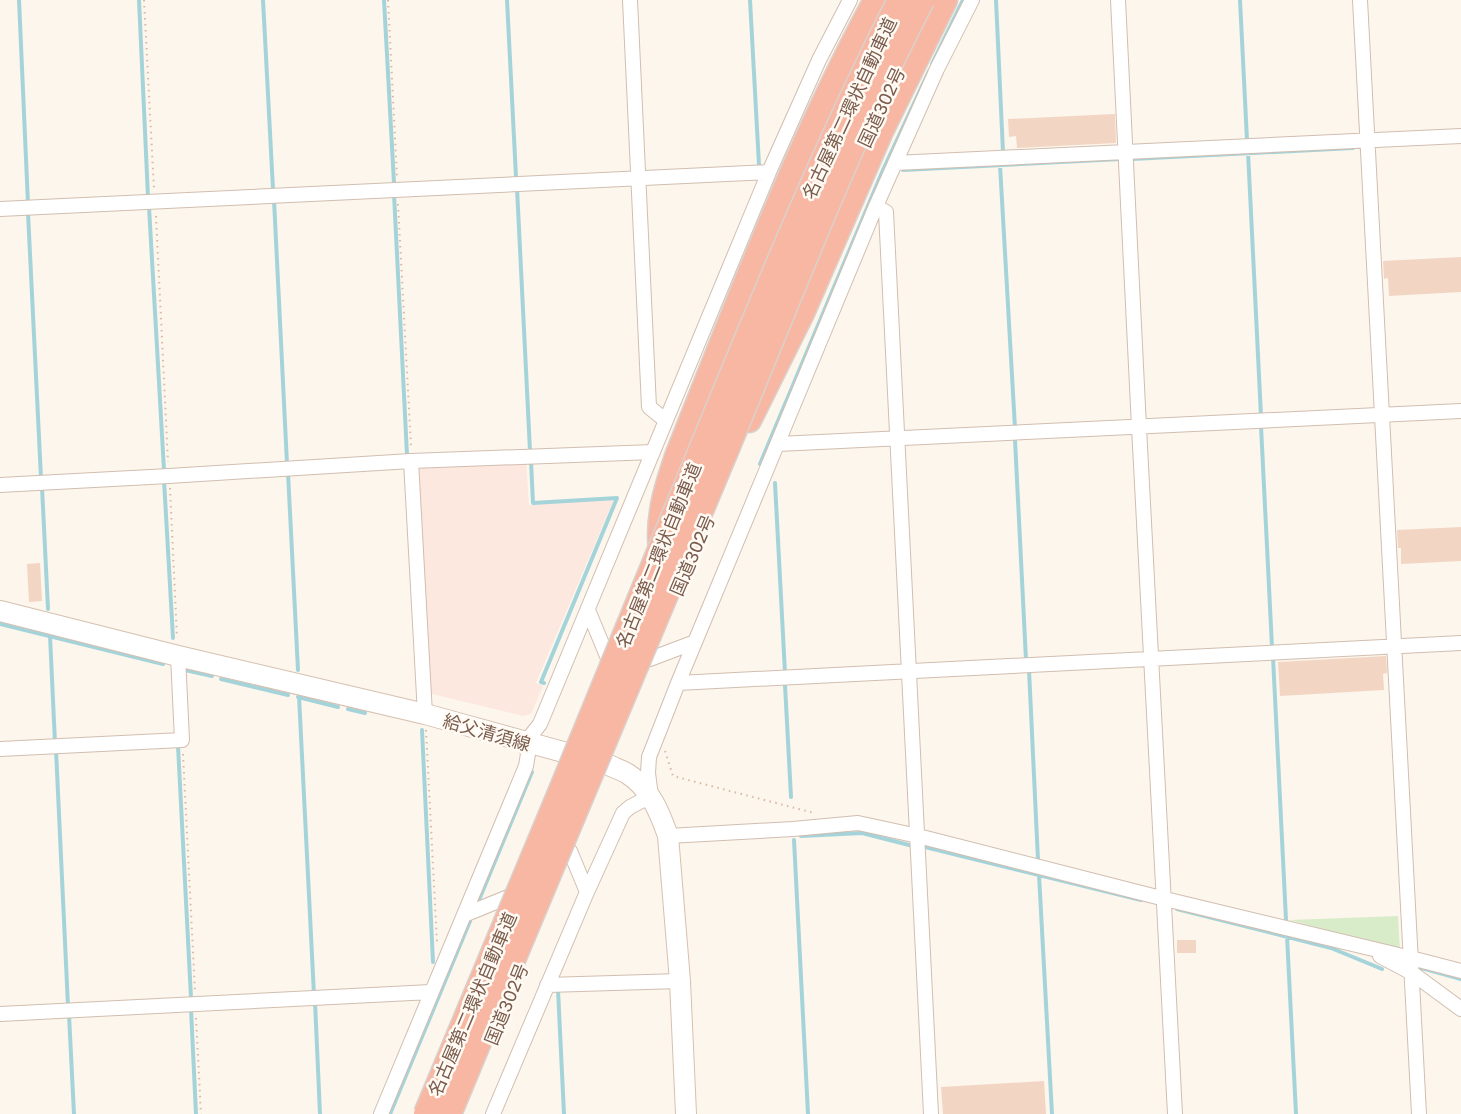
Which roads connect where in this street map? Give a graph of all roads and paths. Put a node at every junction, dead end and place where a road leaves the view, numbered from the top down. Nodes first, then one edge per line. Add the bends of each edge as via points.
1 (144, 0) edge
2 (388, 0) edge
3 (630, 0) edge
4 (850, 0) edge
5 (876, 0) edge
6 (900, 0) edge
7 (922, 0) edge
8 (934, 0) edge
9 (945, 0) edge
10 (972, 0) edge
11 (1118, 0) edge
12 (1360, 0) edge
13 (1461, 136) edge
14 (1368, 140) junction
15 (1126, 152) junction
16 (895, 163) junction
17 (769, 172) junction
18 (638, 178) junction
19 (398, 190) junction
20 (155, 202) junction
21 (876, 206) junction
22 (0, 209) edge
23 (1461, 411) edge
24 (1383, 415) junction
25 (665, 420) junction
26 (1139, 427) junction
27 (746, 428) junction
28 (898, 438) junction
29 (778, 444) junction
30 (653, 452) junction
31 (411, 461) junction
32 (169, 476) junction
33 (0, 485) edge
34 (588, 610) junction
35 (0, 611) edge
36 (668, 613) junction
37 (695, 642) junction
38 (1461, 643) edge
39 (1395, 646) junction
40 (178, 656) junction
41 (1151, 658) junction
42 (650, 659) junction
43 (909, 671) junction
44 (678, 682) junction
45 (630, 708) junction
46 (426, 714) junction
47 (182, 740) junction
48 (655, 740) junction
49 (525, 742) junction
50 (0, 749) edge
51 (607, 764) junction
52 (651, 796) junction
53 (831, 825) junction
54 (668, 836) junction
55 (918, 836) junction
56 (570, 851) junction
57 (560, 876) junction
58 (587, 892) junction
59 (1164, 899) junction
60 (464, 915) junction
61 (1362, 947) junction
62 (1411, 958) junction
63 (1461, 972) edge
64 (1412, 973) junction
65 (438, 976) junction
66 (680, 981) junction
67 (548, 985) junction
68 (431, 992) junction
69 (195, 1004) junction
70 (1461, 1009) edge
71 (0, 1014) edge
72 (201, 1114) edge
73 (381, 1114) edge
74 (426, 1114) edge
75 (449, 1114) edge
76 (460, 1114) edge
77 (494, 1114) edge
78 (686, 1114) edge
79 (931, 1114) edge
80 (1175, 1114) edge
81 (1419, 1114) edge

1 - 20 path
2 - 19 path
3 - 18 street
4 - 17 street
5 - 36 highway via 794,170 678,454 661,514 660,543
6 - 74 highway, 名古屋第二環状自動車道, bridge via 800,213
7 - 75 highway, 名古屋第二環状自動車道, bridge via 819,223
8 - 27 highway, 国道302号 via 871,126
9 - 27 highway via 880,131 802,313
10 - 16 street
11 - 15 street
12 - 14 street
13 - 14 street
14 - 15 street
14 - 24 street
15 - 16 street
15 - 26 street
16 - 21 street
17 - 18 street
17 - 25 street
18 - 19 street
18 - 25 street via 649,407
19 - 20 street
19 - 31 path
20 - 22 street
20 - 32 path
21 - 28 street via 886,212
21 - 29 street
23 - 24 street
24 - 26 street
24 - 39 street
25 - 30 street
26 - 28 street
26 - 41 street
27 - 36 highway, 国道302号
28 - 29 street
28 - 43 street
29 - 37 street
30 - 31 street
30 - 34 street
31 - 32 street
31 - 46 street
32 - 33 street
32 - 40 path
34 - 45 street
34 - 49 street via 540,724
35 - 40 main road, 給父清須線
36 - 42 highway, 国道302号
37 - 42 street
37 - 44 street
38 - 39 street
39 - 41 street
39 - 62 street
40 - 46 main road, 給父清須線
40 - 47 street
41 - 43 street
41 - 59 street
42 - 45 highway, 国道302号
43 - 44 street
43 - 55 street
44 - 48 street
45 - 51 highway, 国道302号
46 - 49 main road, 給父清須線
46 - 65 path
47 - 50 street
47 - 69 path
48 - 52 street via 649,757
48 - 53 path via 664,745 673,776 815,813
49 - 51 main road, 給父清須線
49 - 60 street via 526,766
51 - 52 main road, 給父清須線 via 628,774
51 - 56 highway, 国道302号
52 - 54 main road, 給父清須線
52 - 58 street via 623,813
53 - 54 street
53 - 55 street via 858,823
54 - 66 main road, 給父清須線
55 - 59 street
55 - 79 street
56 - 57 highway, 国道302号
56 - 58 street
57 - 60 street
57 - 76 highway, 国道302号
58 - 67 street
59 - 61 street
59 - 80 street
60 - 65 street
61 - 62 street
61 - 64 street
62 - 63 street
62 - 64 street
64 - 70 street
64 - 81 street
65 - 68 street
66 - 67 street
66 - 78 main road, 給父清須線
67 - 77 street
68 - 69 street
68 - 73 street
69 - 71 street
69 - 72 path

